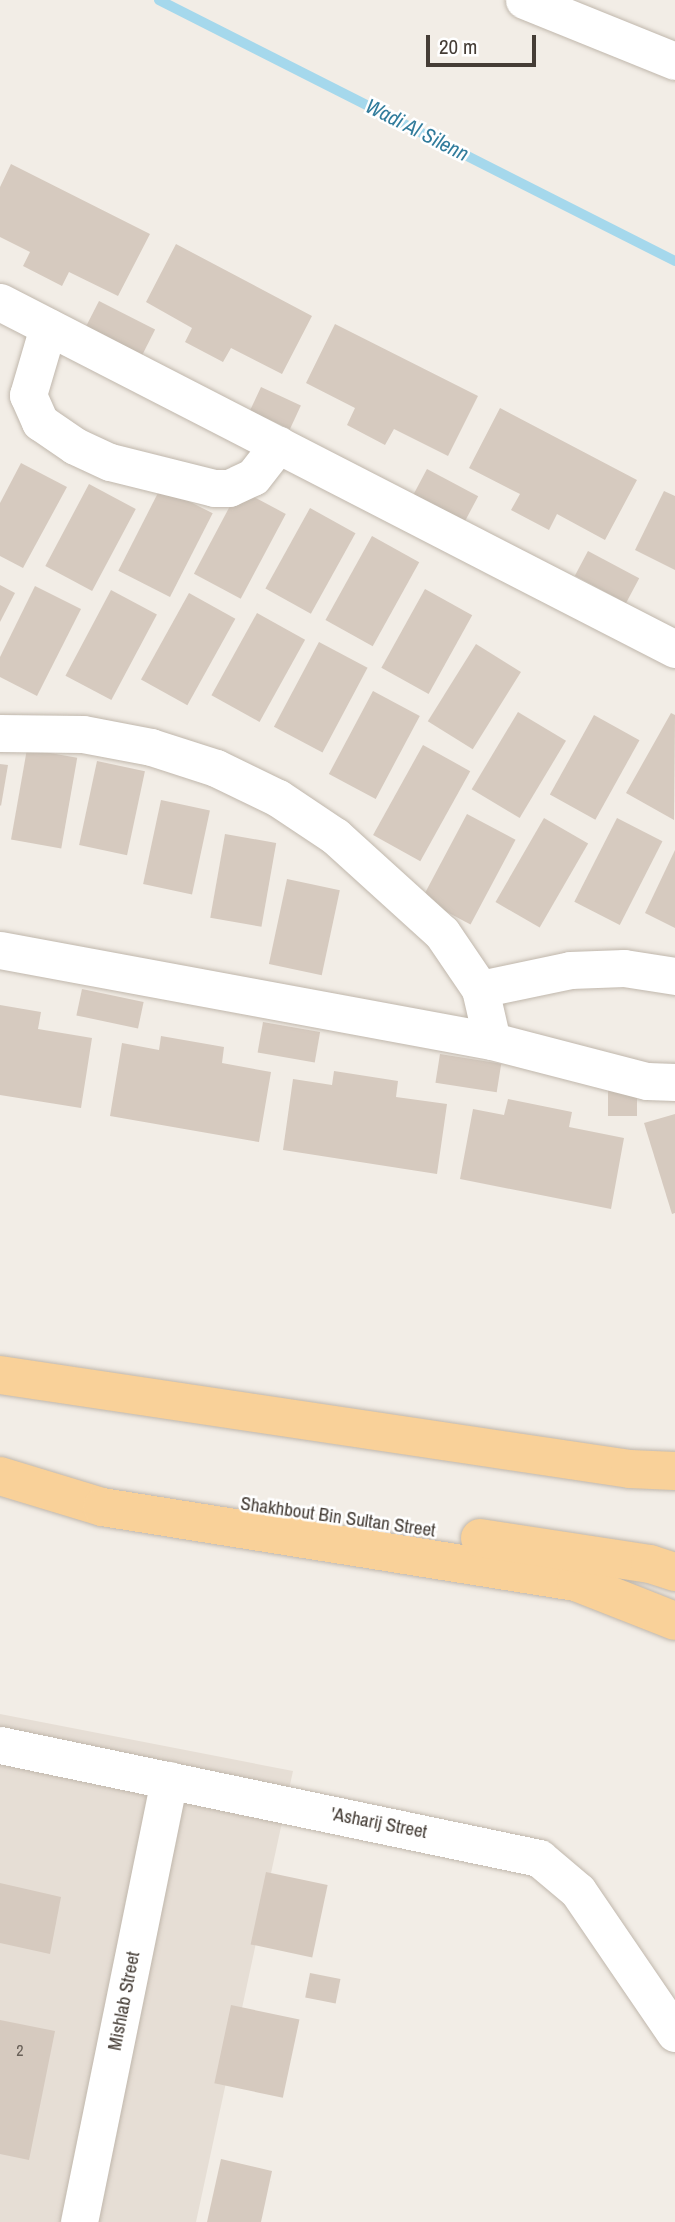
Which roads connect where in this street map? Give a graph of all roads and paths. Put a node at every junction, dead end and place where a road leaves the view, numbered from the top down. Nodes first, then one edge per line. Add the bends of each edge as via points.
1 (524, 0) edge
2 (675, 61) edge
3 (0, 302) edge
4 (48, 327) junction
5 (278, 445) junction
6 (675, 649) edge
7 (0, 733) edge
8 (0, 950) edge
9 (675, 976) edge
10 (480, 989) junction
11 (492, 1041) junction
12 (675, 1082) edge
13 (0, 1375) edge
14 (0, 1471) edge
15 (675, 1471) edge
16 (0, 1476) edge
17 (675, 1572) edge
18 (675, 1621) edge
19 (0, 1745) edge
20 (169, 1780) junction
21 (675, 2033) edge
22 (79, 2222) edge

1 - 2 street
3 - 4 street
4 - 5 street
4 - 5 street via 29,384 30,402 40,422 75,446 166,478 221,488 253,477
5 - 6 street
7 - 10 street via 83,734 151,747 216,768 278,798 389,880 442,933
8 - 11 street
9 - 10 street via 624,968 570,970
10 - 11 street
11 - 12 street via 648,1081
13 - 15 main road via 630,1469
14 - 17 main road, Shakhbout Bin Sultan Street via 601,1556
16 - 18 main road via 102,1507 576,1582
19 - 20 street, 'Asharij Street
20 - 21 street, 'Asharij Street via 539,1858 578,1891
20 - 22 street, Mishlab Street

